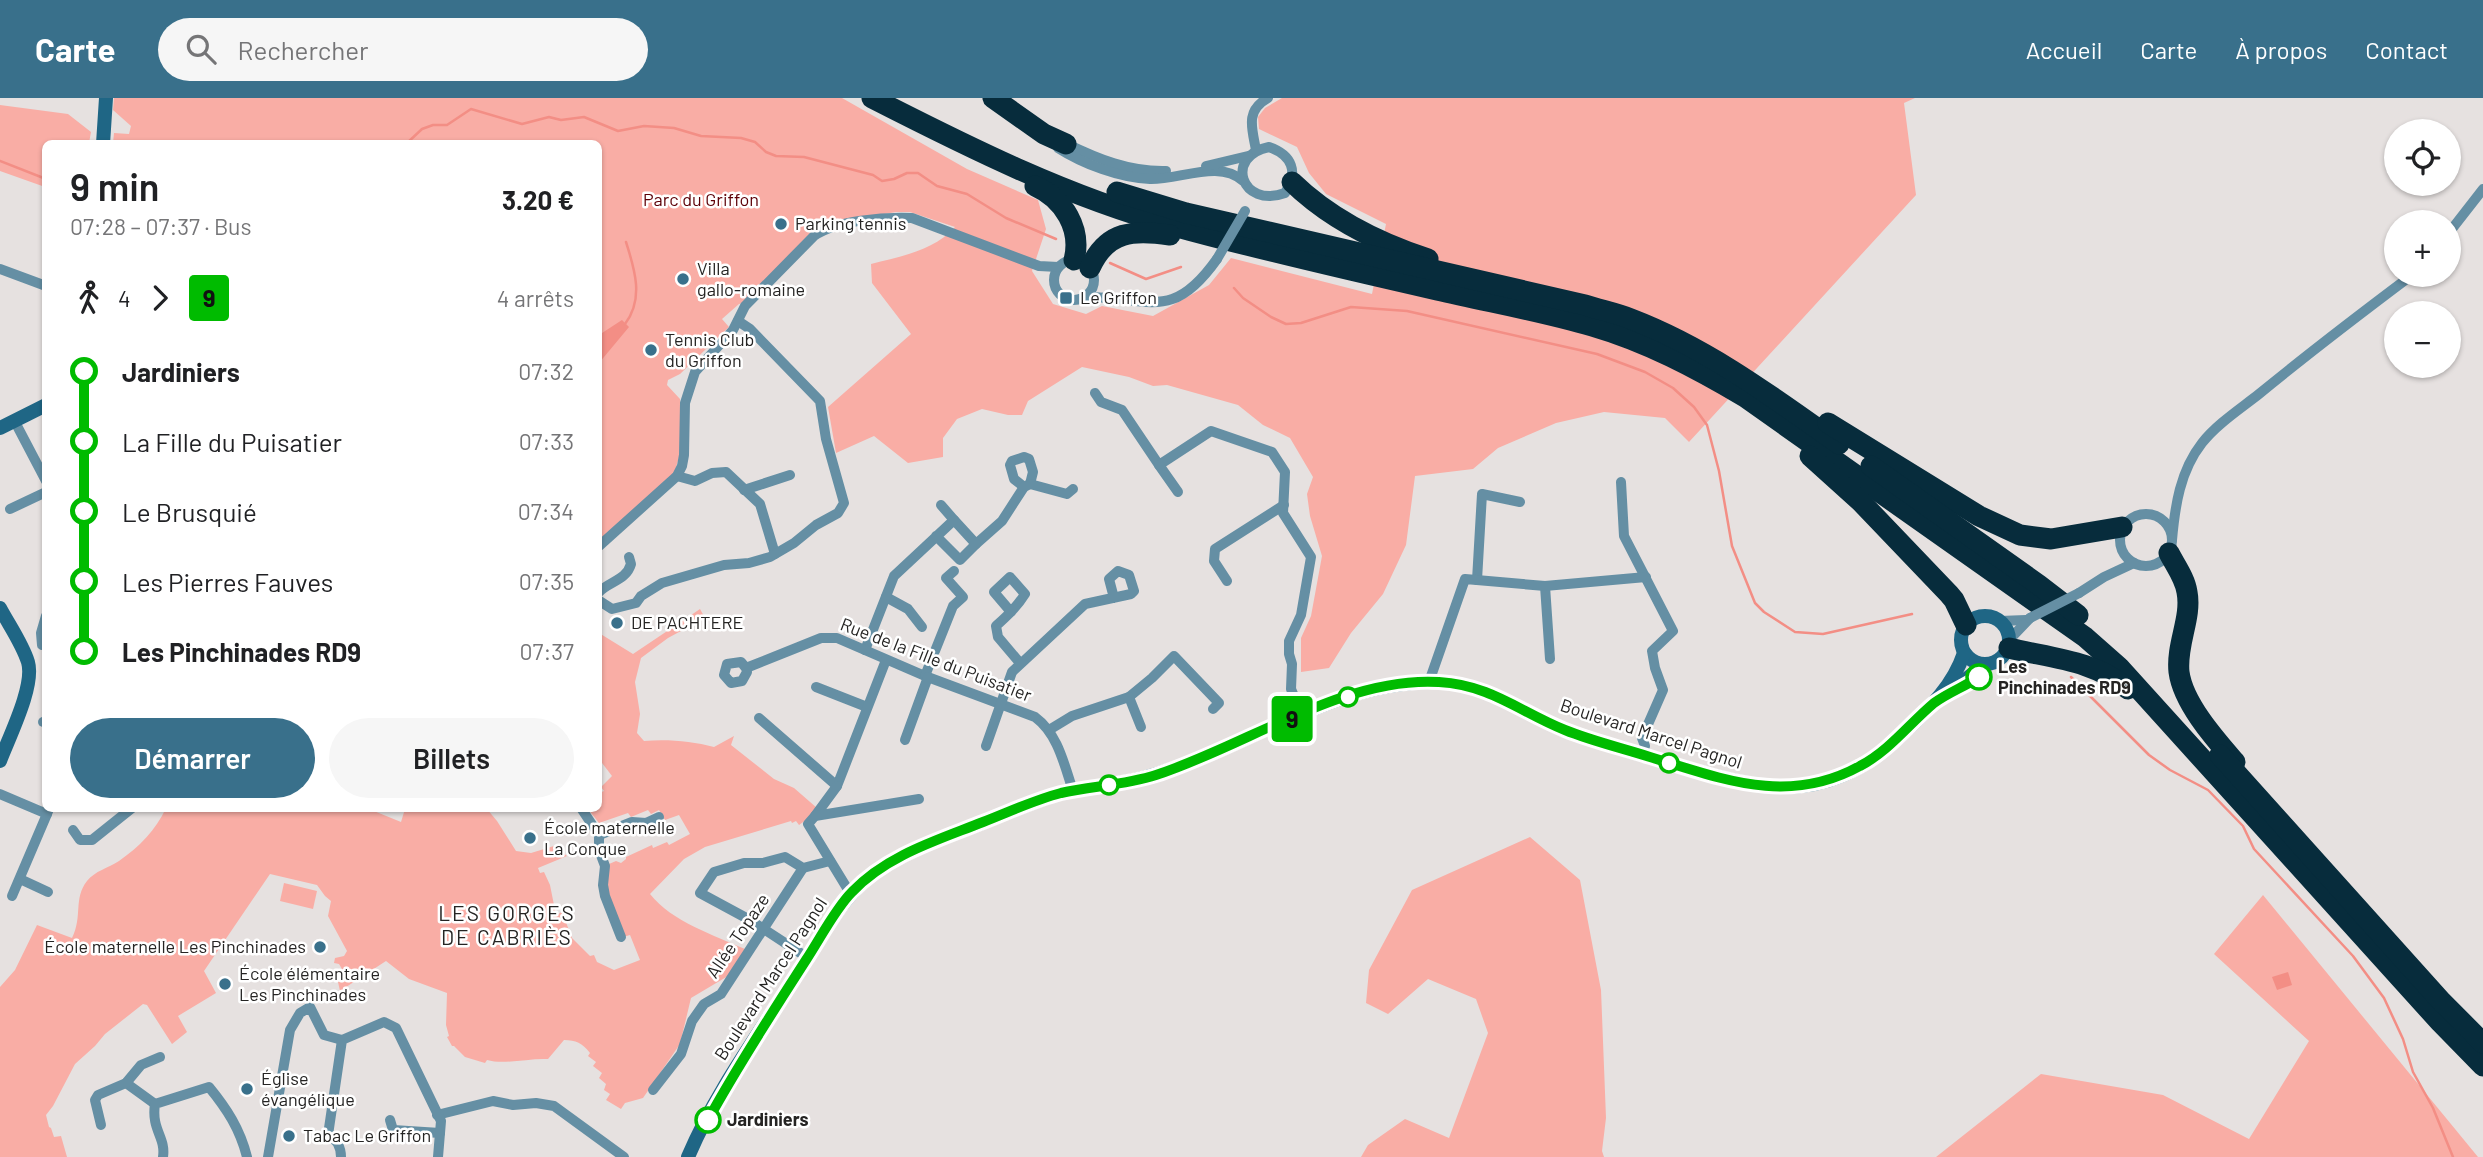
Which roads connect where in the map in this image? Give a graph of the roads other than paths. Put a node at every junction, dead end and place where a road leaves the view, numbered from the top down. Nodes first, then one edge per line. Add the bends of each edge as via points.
1 (98, 98) edge
2 (106, 98) edge
3 (858, 98) edge
4 (872, 98) edge
5 (904, 98) edge
6 (983, 98) edge
7 (993, 98) edge
8 (1000, 98) edge
9 (1268, 98) edge
10 (95, 140) edge
11 (103, 140) edge
12 (1066, 144) junction
13 (1252, 153) junction
14 (1244, 181) junction
15 (1292, 183) junction
16 (2483, 189) edge
17 (1255, 194) junction
18 (2461, 217) edge
19 (1039, 266) junction
20 (1334, 266) junction
21 (1079, 268) junction
22 (0, 269) edge
23 (42, 285) edge
24 (1054, 285) junction
25 (2397, 287) edge
26 (1543, 295) junction
27 (1084, 297) junction
28 (1119, 299) junction
29 (737, 321) junction
30 (1653, 348) junction
31 (1695, 350) junction
32 (1095, 393) dead end
33 (42, 406) edge
34 (14, 420) junction
35 (0, 428) edge
36 (1159, 465) junction
37 (42, 473) edge
38 (790, 475) dead end
39 (677, 476) junction
40 (1621, 482) dead end
41 (1073, 489) dead end
42 (744, 490) junction
43 (1178, 492) dead end
44 (42, 494) edge
45 (2176, 499) junction
46 (1520, 502) dead end
47 (941, 505) dead end
48 (1284, 506) junction
49 (10, 509) dead end
50 (2148, 514) junction
51 (954, 520) junction
52 (2122, 527) junction
53 (936, 536) junction
54 (602, 543) edge
55 (976, 544) junction
56 (2170, 546) junction
57 (2121, 550) junction
58 (775, 554) junction
59 (629, 556) dead end
60 (2134, 563) junction
61 (957, 566) junction
62 (1646, 577) junction
63 (2104, 578) junction
64 (1477, 580) junction
65 (1227, 581) dead end
66 (1545, 586) junction
67 (602, 589) edge
68 (886, 597) junction
69 (1114, 598) dead end
70 (602, 603) edge
71 (0, 608) edge
72 (1011, 612) dead end
73 (2028, 619) junction
74 (2000, 621) junction
75 (1966, 625) junction
76 (922, 627) dead end
77 (42, 630) edge
78 (2009, 644) junction
79 (42, 645) dead end
80 (864, 650) junction
81 (1964, 653) junction
82 (1550, 659) dead end
83 (886, 660) junction
84 (1020, 663) junction
85 (1984, 665) junction
86 (746, 668) dead end
87 (927, 677) junction
88 (1429, 682) junction
89 (816, 687) dead end
90 (1129, 697) junction
91 (1001, 703) junction
92 (1933, 704) junction
93 (867, 707) junction
94 (1213, 709) dead end
95 (1302, 715) junction
96 (759, 718) dead end
97 (1141, 727) dead end
98 (1049, 730) junction
99 (905, 740) dead end
100 (986, 746) dead end
101 (1636, 752) junction
102 (0, 761) edge
103 (836, 786) junction
104 (1073, 790) junction
105 (0, 794) edge
106 (919, 799) dead end
107 (42, 809) edge
108 (48, 812) edge
109 (127, 812) edge
110 (584, 812) edge
111 (659, 817) dead end
112 (811, 820) junction
113 (73, 830) dead end
114 (2270, 832) junction
115 (599, 835) junction
116 (830, 861) junction
117 (803, 868) junction
118 (2331, 877) junction
119 (20, 879) junction
120 (48, 892) dead end
121 (850, 893) junction
122 (12, 896) dead end
123 (765, 929) junction
124 (621, 937) dead end
125 (808, 958) junction
126 (342, 1040) junction
127 (2483, 1043) edge
128 (160, 1057) dead end
129 (2483, 1066) edge
130 (126, 1083) junction
131 (653, 1090) dead end
132 (155, 1104) junction
133 (437, 1115) junction
134 (390, 1120) dead end
135 (101, 1125) dead end
136 (440, 1133) junction
137 (163, 1157) edge
138 (247, 1157) edge
139 (268, 1157) edge
140 (341, 1157) edge
141 (438, 1157) edge
142 (624, 1157) edge
143 (688, 1157) edge

1 - 10 street
2 - 11 street
3 - 21 highway via 1043,190 1069,216
4 - 20 highway via 980,153 1086,197 1172,226
5 - 26 highway via 997,146 1133,198
6 - 14 street via 1063,151 1120,174 1149,179 1227,170
7 - 12 highway
8 - 12 street
9 - 13 street via 1250,117
12 - 13 street via 1122,167 1149,171 1198,167
13 - 14 street via 1242,168
13 - 15 street via 1269,147 1281,151 1289,159
14 - 17 street
15 - 17 street via 1276,196
15 - 26 highway via 1366,234 1418,256
16 - 18 street
17 - 28 street, bridge via 1202,281 1181,296 1153,304
19 - 21 street
19 - 24 street
19 - 29 street via 912,218 891,217 824,229 745,306
20 - 21 highway via 1139,231 1107,244
20 - 30 highway via 1592,326
21 - 24 street via 1054,278
21 - 27 street via 1092,288
21 - 28 street
22 - 23 street
24 - 27 street via 1066,298
25 - 45 street via 2213,432 2192,458
26 - 31 highway via 1631,319
27 - 28 street
29 - 39 street via 695,372 687,391 684,455
29 - 58 street via 820,401 844,503 838,513
30 - 75 highway via 1755,412 1836,478 1954,600
30 - 114 highway via 1745,397 2085,637 2135,682
31 - 52 highway via 1773,388 2002,528 2051,539
31 - 118 highway via 1769,394 2109,639
32 - 36 street via 1101,402 1122,410
33 - 34 street
34 - 35 street
34 - 37 street
36 - 43 street
36 - 48 street via 1211,431 1219,433 1272,452 1285,472
38 - 42 street
39 - 42 street via 695,481 726,472
39 - 54 street
40 - 62 street via 1624,536
41 - 55 street via 1067,494 1027,485 1002,521
42 - 58 street via 760,504
44 - 49 street
45 - 50 street
45 - 56 street
46 - 64 street via 1482,494
47 - 51 street
48 - 65 street via 1216,549 1214,561
48 - 95 street via 1283,513 1311,557 1301,615 1289,641 1291,689
50 - 52 street via 2133,517
50 - 56 street via 2166,522
51 - 53 street
51 - 55 street
52 - 57 street
53 - 61 street
53 - 68 street via 894,576
55 - 61 street
56 - 60 street via 2157,564
56 - 118 highway via 2187,590 2179,659 2186,694 2225,750
57 - 60 street
57 - 63 street
58 - 70 street via 662,583 622,608 612,609
59 - 67 street via 631,564 622,579
60 - 63 street
61 - 87 street via 946,578 963,597 953,606
62 - 66 street
62 - 101 street via 1673,631 1653,651 1663,690 1642,738 1645,746
63 - 73 street, bridge
64 - 66 street
64 - 88 street via 1465,579
66 - 82 street
68 - 76 street via 908,609
68 - 80 street
69 - 84 street via 1085,604
71 - 102 street via 29,665
72 - 84 street via 996,626 998,637
73 - 74 street
73 - 78 street
74 - 75 street via 1986,616
74 - 78 street via 2009,632
75 - 81 street via 1961,639
77 - 79 street
78 - 85 street via 2000,660
78 - 114 highway via 2090,667 2121,683
80 - 83 street, Rue de la Fille du Puisatier
80 - 86 street, Rue de la Fille du Puisatier via 828,637
81 - 85 street
81 - 92 street, Boulevard Marcel Pagnol via 1955,678
83 - 87 street, Rue de la Fille du Puisatier
83 - 93 street
84 - 91 street
85 - 92 street, Boulevard Marcel Pagnol
87 - 91 street, Rue de la Fille du Puisatier
87 - 99 street
88 - 95 street, Boulevard Marcel Pagnol via 1373,689
88 - 101 street, Boulevard Marcel Pagnol via 1497,695 1567,731
89 - 93 street
90 - 94 street via 1174,656 1219,703
90 - 97 street
90 - 98 street via 1072,716
91 - 98 street, Rue de la Fille du Puisatier via 1035,717
91 - 100 street
92 - 101 street, Boulevard Marcel Pagnol via 1872,759 1849,772 1802,786 1745,785
93 - 103 street
95 - 104 street, Boulevard Marcel Pagnol via 1157,775
96 - 103 street
98 - 104 street
103 - 112 street
104 - 121 street, Boulevard Marcel Pagnol via 900,856
105 - 107 street
106 - 112 street
108 - 119 street
109 - 113 street via 93,840 80,840
110 - 115 street
111 - 115 street
112 - 116 street
114 - 129 highway
115 - 124 street via 605,897
116 - 117 street
116 - 121 street
117 - 123 street, Allée Topaze
117 - 123 street via 785,857 744,863 714,872 701,892
118 - 127 highway
119 - 120 street
119 - 122 street
121 - 125 street, Boulevard Marcel Pagnol
123 - 125 street
123 - 131 street, Allée Topaze via 721,994 704,1004 692,1021 681,1054
125 - 143 street, Boulevard Marcel Pagnol via 727,1084
126 - 133 street via 384,1022 396,1028
126 - 139 street via 324,1035 310,1007 300,1013 290,1030
126 - 140 street via 328,1135 334,1138
128 - 130 street via 141,1065
130 - 132 street
130 - 135 street via 95,1100
132 - 137 street via 153,1118
132 - 138 street via 209,1087 229,1112
133 - 136 street
133 - 142 street via 493,1101 555,1106
134 - 136 street via 393,1130
136 - 141 street

